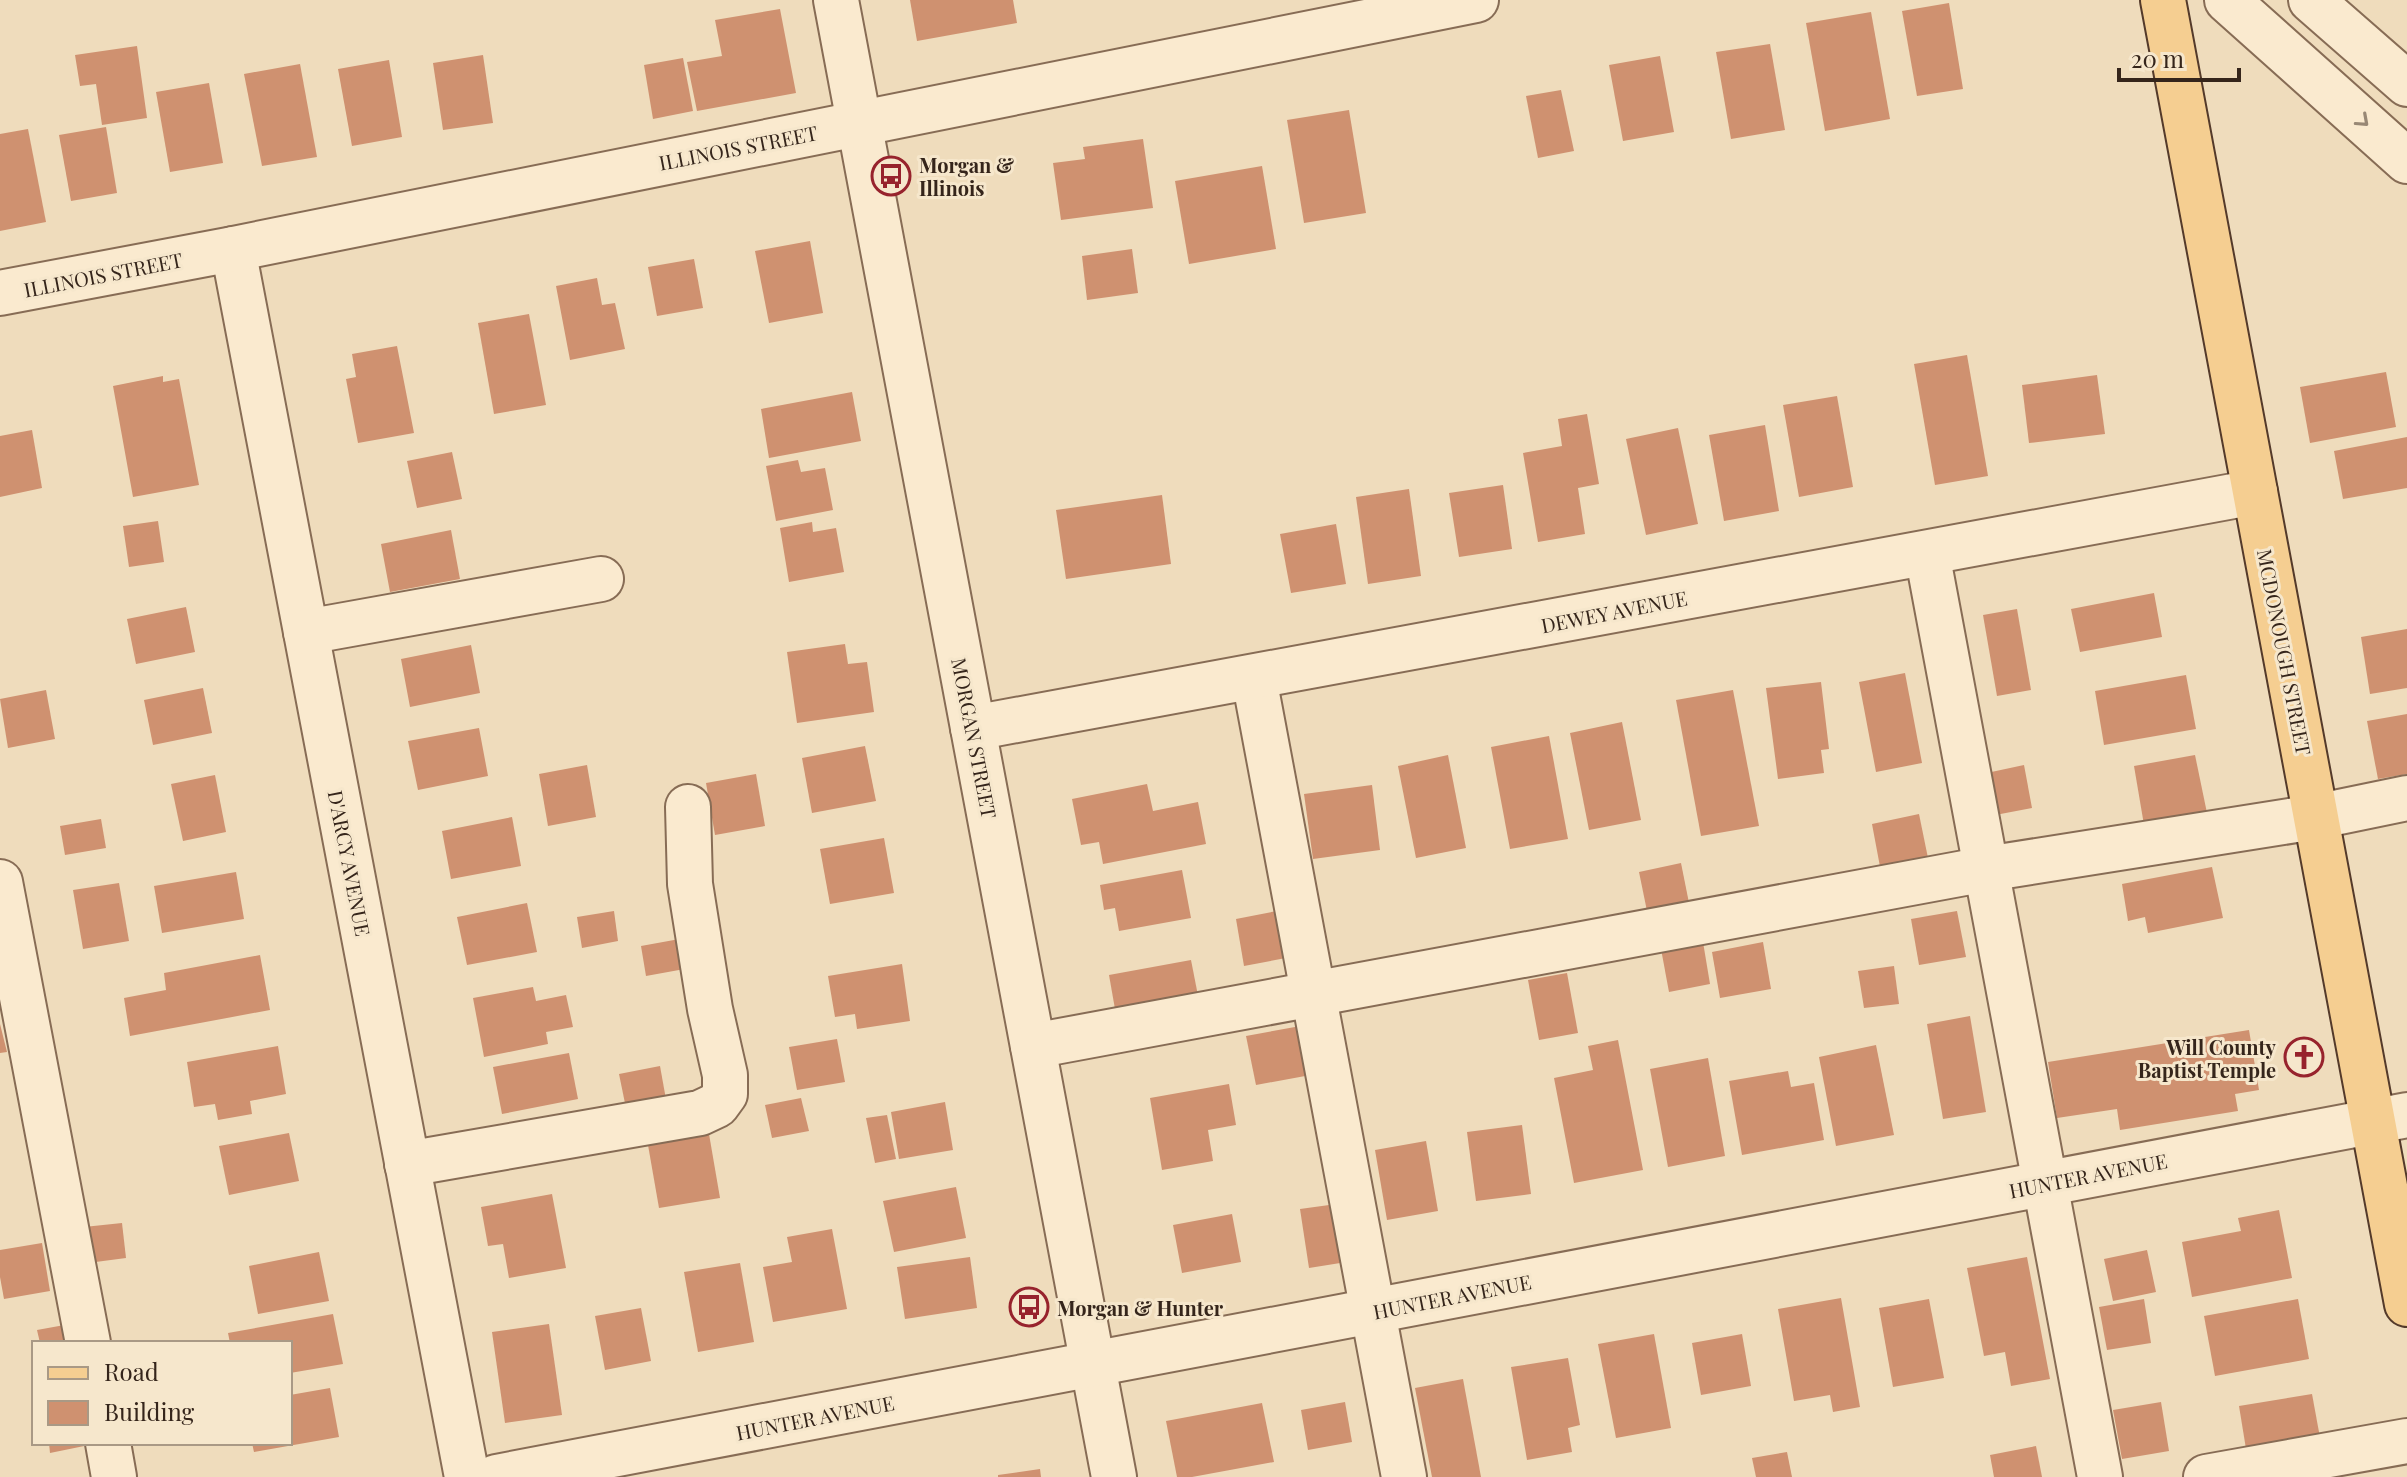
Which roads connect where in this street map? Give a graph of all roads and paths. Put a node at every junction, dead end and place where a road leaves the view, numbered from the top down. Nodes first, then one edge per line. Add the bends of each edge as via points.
1 (836, 0) edge
2 (1474, 0) edge
3 (2163, 0) edge
4 (2227, 0) edge
5 (2311, 0) edge
6 (2407, 84) edge
7 (859, 123) junction
8 (2407, 161) edge
9 (233, 249) junction
10 (0, 293) edge
11 (2255, 492) junction
12 (1927, 553) junction
13 (601, 579) dead end
14 (306, 632) junction
15 (1254, 678) junction
16 (973, 728) junction
17 (2407, 798) edge
18 (688, 807) dead end
19 (2315, 817) junction
20 (1986, 869) junction
21 (0, 882) edge
22 (1314, 995) junction
23 (1033, 1046) junction
24 (2390, 1118) edge
25 (407, 1164) junction
26 (2045, 1183) junction
27 (2407, 1304) edge
28 (1373, 1311) junction
29 (88, 1341) edge
30 (1092, 1364) junction
31 (2407, 1441) edge
32 (108, 1445) edge
33 (114, 1477) edge
34 (467, 1477) edge
35 (496, 1477) edge
36 (1114, 1477) edge
37 (1404, 1477) edge
38 (2100, 1477) edge
39 (2206, 1477) edge

1 - 7 street, MORGAN STREET
2 - 7 street, ILLINOIS STREET
3 - 11 main road, MCDONOUGH STREET
4 -> 8 street
5 - 6 street
7 - 9 street, ILLINOIS STREET
7 - 16 street, MORGAN STREET
9 - 10 street, ILLINOIS STREET
9 - 14 street, D'ARCY AVENUE
11 - 12 street, DEWEY AVENUE
11 - 19 main road, MCDONOUGH STREET
12 - 15 street, DEWEY AVENUE
12 - 20 street
13 - 14 street
14 - 25 street, D'ARCY AVENUE
15 - 16 street, DEWEY AVENUE
15 - 22 street
16 - 23 street, MORGAN STREET
17 - 19 street
18 - 25 street via 690,884 725,1075 725,1094 717,1105 700,1113
19 - 20 street
19 - 24 main road, MCDONOUGH STREET
20 - 22 street
20 - 26 street
21 - 29 street
22 - 23 street
22 - 28 street
23 - 30 street, MORGAN STREET
24 - 26 street, HUNTER AVENUE
24 - 27 main road, MCDONOUGH STREET
25 - 34 street, D'ARCY AVENUE
26 - 28 street, HUNTER AVENUE
26 - 38 street
28 - 30 street, HUNTER AVENUE
28 - 37 street
30 - 35 street, HUNTER AVENUE
30 - 36 street, MORGAN STREET
31 - 39 street
32 - 33 street

